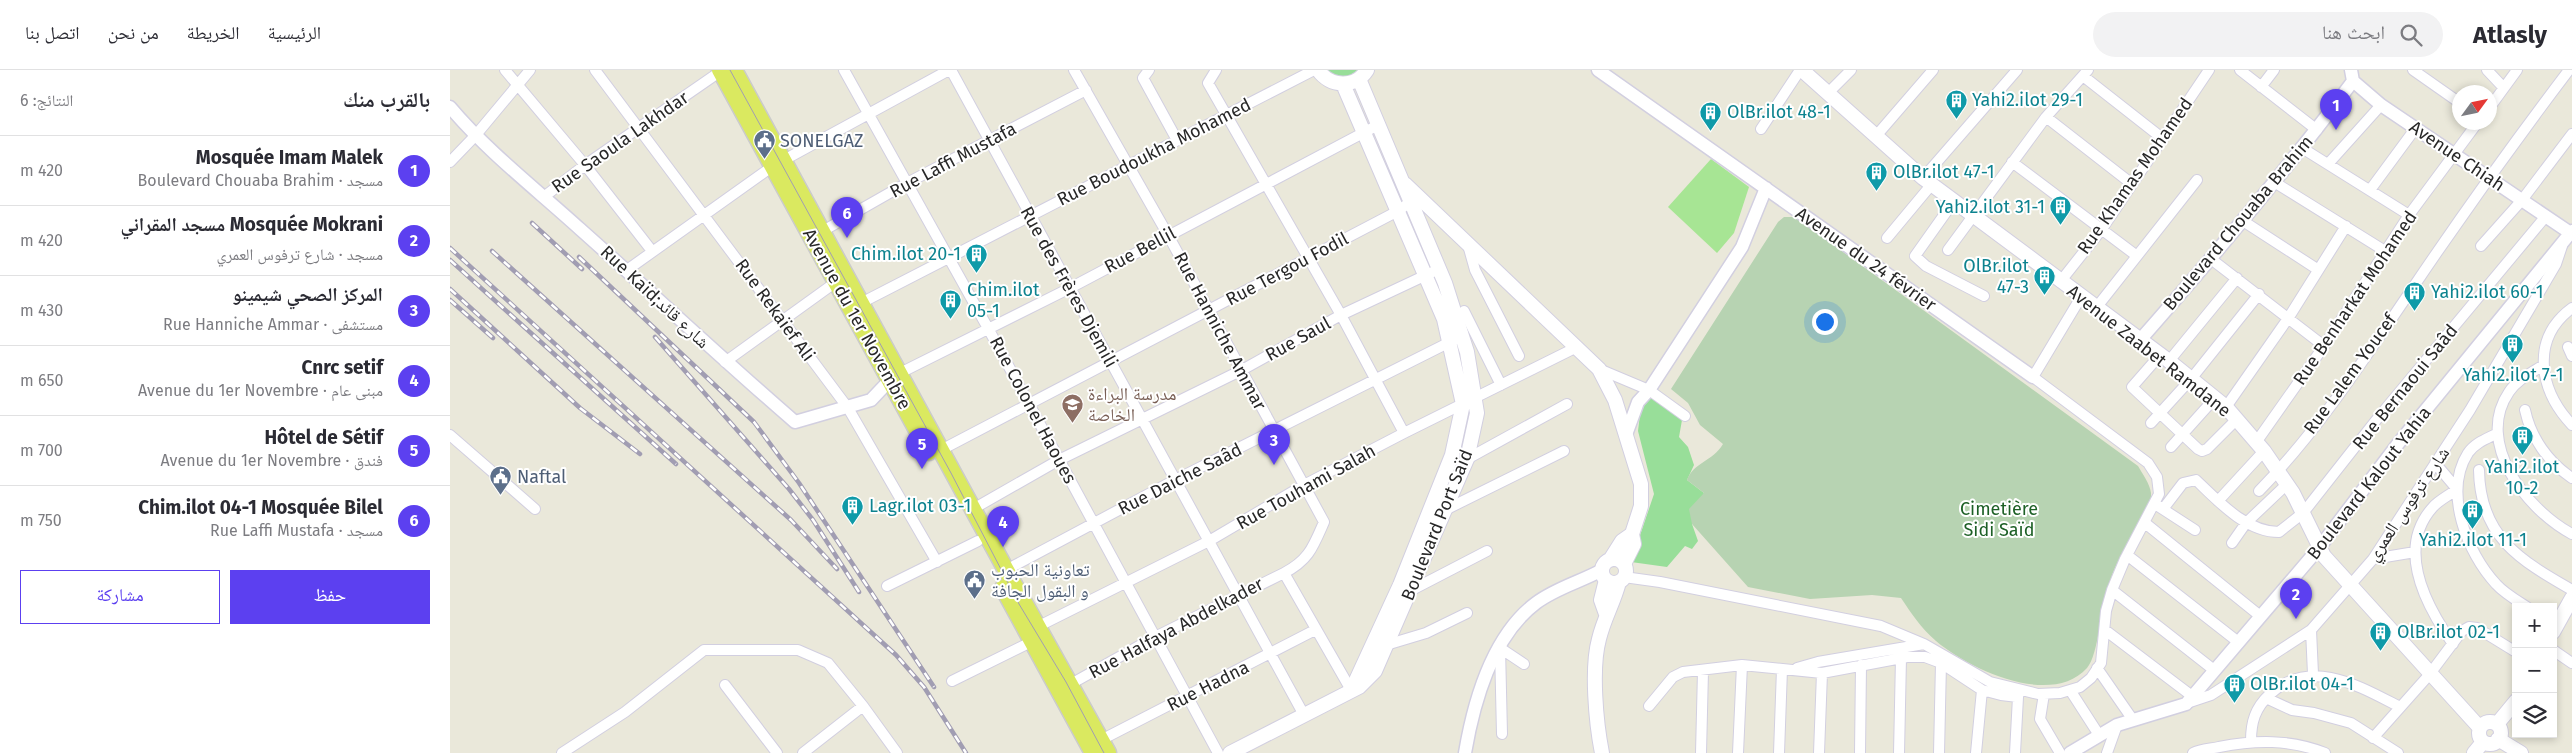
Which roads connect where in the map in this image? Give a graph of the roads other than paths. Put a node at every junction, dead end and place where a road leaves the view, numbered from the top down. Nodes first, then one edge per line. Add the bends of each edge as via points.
1 (505, 70) edge
2 (530, 70) edge
3 (595, 70) edge
4 (725, 70) edge
5 (844, 70) edge
6 (950, 70) edge
7 (1074, 70) edge
8 (1149, 70) edge
9 (1216, 70) edge
10 (1316, 70) edge
11 (1598, 70) edge
12 (1801, 70) edge
13 (1851, 70) edge
14 (1932, 70) edge
15 (2017, 70) edge
16 (2209, 70) edge
17 (2240, 70) edge
18 (2274, 70) edge
19 (2413, 70) edge
20 (2487, 70) edge
21 (2517, 70) edge
22 (2569, 70) edge
23 (2085, 73) edge
24 (1363, 74) edge
25 (2352, 75) edge
26 (1343, 84) junction
27 (516, 86) junction
28 (2261, 87) junction
29 (2503, 87) junction
30 (1086, 90) junction
31 (1828, 93) junction
32 (2497, 96) edge
33 (2452, 97) edge
34 (2381, 105) junction
35 (450, 107) edge
36 (868, 114) junction
37 (1227, 114) junction
38 (2046, 117) junction
39 (1378, 125) junction
40 (2415, 128) junction
41 (639, 129) junction
42 (1761, 129) dead end
43 (2317, 130) junction
44 (2472, 130) edge
45 (1364, 133) junction
46 (2572, 134) edge
47 (475, 136) junction
48 (1876, 136) junction
49 (2162, 138) junction
50 (1177, 140) junction
51 (989, 141) junction
52 (2302, 148) junction
53 (2454, 155) junction
54 (450, 162) edge
55 (2012, 162) junction
56 (778, 163) junction
57 (2328, 164) junction
58 (585, 165) junction
59 (1128, 165) junction
60 (2488, 177) junction
61 (1401, 180) junction
62 (2197, 180) dead end
63 (1927, 181) junction
64 (2274, 182) junction
65 (907, 184) junction
66 (2132, 184) junction
67 (1265, 185) junction
68 (1766, 188) junction
69 (2370, 190) junction
70 (545, 196) junction
71 (2522, 200) junction
72 (1954, 201) junction
73 (1410, 202) junction
74 (1398, 211) junction
75 (704, 215) junction
76 (2409, 215) junction
77 (1030, 216) junction
78 (1972, 216) junction
79 (2546, 216) junction
80 (2243, 221) junction
81 (2346, 226) junction
82 (2102, 229) junction
83 (821, 232) junction
84 (1168, 235) junction
85 (2570, 235) edge
86 (1888, 238) dead end
87 (1468, 244) junction
88 (2481, 246) dead end
89 (1948, 250) dead end
90 (2385, 251) junction
91 (652, 252) junction
92 (2137, 256) junction
93 (949, 258) junction
94 (1308, 258) junction
95 (2212, 259) junction
96 (2317, 269) junction
97 (627, 270) junction
98 (1433, 272) junction
99 (2237, 278) junction
100 (836, 282) junction
101 (2060, 282) junction
102 (1070, 288) junction
103 (2259, 294) junction
104 (1984, 296) dead end
105 (2081, 297) junction
106 (861, 303) junction
107 (2096, 308) junction
108 (2572, 308) edge
109 (1209, 311) junction
110 (1464, 311) dead end
111 (1341, 315) junction
112 (2289, 317) junction
113 (782, 319) junction
114 (989, 330) junction
115 (1456, 339) junction
116 (2140, 340) junction
117 (2324, 346) junction
118 (1575, 348) junction
119 (1519, 356) dead end
120 (2164, 358) junction
121 (725, 362) junction
122 (1111, 363) junction
123 (2542, 366) junction
124 (1599, 369) junction
125 (1242, 370) junction
126 (895, 377) junction
127 (2033, 377) junction
128 (1377, 378) junction
129 (2191, 379) junction
130 (1501, 385) junction
131 (1649, 390) junction
132 (2215, 398) junction
133 (1469, 401) junction
134 (1029, 403) junction
135 (1567, 404) dead end
136 (2226, 407) junction
137 (848, 408) junction
138 (2525, 410) dead end
139 (2160, 412) junction
140 (1684, 416) dead end
141 (1142, 419) junction
142 (2237, 419) junction
143 (2151, 423) dead end
144 (2572, 425) edge
145 (1274, 430) junction
146 (1626, 432) junction
147 (1404, 433) junction
148 (2182, 434) junction
149 (2496, 434) junction
150 (451, 438) edge
151 (2260, 446) junction
152 (2171, 447) dead end
153 (941, 450) junction
154 (1564, 451) dead end
155 (1467, 459) junction
156 (1059, 460) junction
157 (2435, 463) junction
158 (2479, 470) dead end
159 (2278, 472) junction
160 (2572, 478) edge
161 (1175, 480) junction
162 (2286, 484) junction
163 (1304, 485) junction
164 (2457, 489) junction
165 (2259, 492) dead end
166 (2218, 501) junction
167 (2154, 504) junction
168 (535, 509) dead end
169 (973, 509) junction
170 (1445, 510) junction
171 (2163, 510) junction
172 (2303, 513) junction
173 (1094, 523) junction
174 (2145, 523) junction
175 (2246, 523) junction
176 (2195, 530) dead end
177 (2572, 534) edge
178 (978, 540) junction
179 (1209, 541) junction
180 (2232, 543) dead end
181 (2319, 548) junction
182 (1487, 551) dead end
183 (2415, 552) junction
184 (2127, 555) junction
185 (2373, 558) junction
186 (937, 562) junction
187 (1006, 570) junction
188 (1284, 572) junction
189 (1614, 572) junction
190 (1126, 584) junction
191 (887, 586) dead end
192 (2350, 586) junction
193 (2112, 590) junction
194 (2572, 590) edge
195 (1410, 591) junction
196 (1238, 594) junction
197 (1392, 603) junction
198 (2522, 603) edge
199 (2571, 605) edge
200 (1467, 613) dead end
201 (2259, 615) junction
202 (2557, 623) edge
203 (1315, 630) junction
204 (2105, 630) junction
205 (2311, 630) junction
206 (1034, 635) junction
207 (1155, 637) junction
208 (2238, 641) junction
209 (1924, 644) junction
210 (2453, 644) junction
211 (1386, 645) junction
212 (1500, 648) junction
213 (2512, 650) edge
214 (2557, 653) edge
215 (1270, 654) junction
216 (1901, 658) junction
217 (1942, 663) junction
218 (2572, 663) edge
219 (1524, 664) dead end
220 (1742, 665) junction
221 (1861, 665) junction
222 (2097, 668) junction
223 (1787, 670) junction
224 (2214, 670) junction
225 (1703, 671) junction
226 (1822, 673) junction
227 (2313, 674) junction
228 (2429, 674) junction
229 (952, 681) dead end
230 (725, 685) dead end
231 (1069, 685) junction
232 (1351, 690) junction
233 (1982, 690) junction
234 (2070, 690) junction
235 (2019, 694) junction
236 (2044, 694) junction
237 (1188, 697) junction
238 (2266, 698) junction
239 (2189, 700) junction
240 (863, 706) junction
241 (1648, 706) dead end
242 (2512, 706) edge
243 (2400, 707) junction
244 (1304, 715) junction
245 (2132, 720) junction
246 (2497, 724) junction
247 (2117, 725) junction
248 (1502, 734) dead end
249 (2099, 735) junction
250 (2482, 735) junction
251 (2373, 738) junction
252 (2498, 740) junction
253 (2251, 742) junction
254 (1101, 749) edge
255 (562, 753) edge
256 (777, 753) edge
257 (803, 753) edge
258 (897, 753) edge
259 (1218, 753) edge
260 (1230, 753) edge
261 (1465, 753) edge
262 (1602, 753) edge
263 (1701, 753) edge
264 (1738, 753) edge
265 (1780, 753) edge
266 (1819, 753) edge
267 (1860, 753) edge
268 (1899, 753) edge
269 (1939, 753) edge
270 (1976, 753) edge
271 (2014, 753) edge
272 (2060, 753) edge
273 (2070, 753) edge
274 (2107, 753) edge
275 (2193, 753) edge
276 (2325, 753) edge
277 (2398, 753) edge
278 (2474, 753) edge
279 (2522, 753) edge

1 - 27 street
2 - 27 street
3 - 41 street, Rue Rekaïef Ali
4 - 41 street, Rue Saoula Lakhdar
4 - 56 main road
5 - 36 street, Rue Colonel Haoues
6 - 36 street
6 - 51 street, Rue des Frères Djemili
7 - 30 street, Rue Hanniche Ammar
8 - 50 street via 1143,78
9 - 37 street via 1208,83
10 - 26 main road via 1328,80
10 - 37 street, Rue Boudoukha Mohamed
11 - 68 street, Avenue du 24 février
12 - 31 main road, Avenue Zaabet Ramdane
12 - 42 street
13 - 31 street
14 - 48 street
15 - 63 street
16 - 49 street, Rue Khamas Mohamed
17 - 28 street
18 - 28 street
19 - 33 street
20 - 29 street
21 - 29 street
22 - 60 street, Rue Lalem Youcef
23 - 38 street
23 - 49 street
24 - 26 main road
24 - 39 main road
25 - 34 street, Avenue Chiah
25 - 43 street, Boulevard Chouaba Brahim
26 - 45 main road
27 - 47 street
27 - 58 street
28 - 43 street
29 - 32 street
30 - 51 street, Rue Laffi Mustafa
30 - 59 street, Rue Hanniche Ammar
31 - 48 main road, Avenue Zaabet Ramdane
34 - 40 street, Avenue Chiah
34 - 57 street
35 - 47 street, Rue Kaïd;شارع قائد
36 - 56 street
36 - 65 street, Rue Colonel Haoues
37 - 50 street, Rue Boudoukha Mohamed
37 - 67 street
38 - 55 street
38 - 66 street
39 - 45 street, Rue Bellil
39 - 61 main road
40 - 53 street, Avenue Chiah
40 - 69 street
41 - 58 street, Rue Saoula Lakhdar
41 - 75 street, Rue Rekaïef Ali
43 - 52 street, Boulevard Chouaba Brahim
44 - 53 street, Rue Benharkat Mohamed
45 - 67 street, Rue Bellil
45 - 74 main road
46 - 71 street
47 - 54 street
47 - 70 street, Rue Kaïd;شارع قائد
48 - 63 main road, Avenue Zaabet Ramdane
49 - 66 street, Rue Khamas Mohamed
50 - 59 street, Rue Boudoukha Mohamed
51 - 65 street, Rue Laffi Mustafa
51 - 77 street, Rue des Frères Djemili
52 - 57 street
52 - 64 street, Boulevard Chouaba Brahim
53 - 60 street, Avenue Chiah
53 - 76 street, Rue Benharkat Mohamed
55 - 78 street
55 - 82 street
56 - 75 street
56 - 83 main road, Avenue du 1er Novembre
56 - 100 main road, Avenue du 1er Novembre
57 - 69 street
58 - 70 street, Rue Saoula Lakhdar
58 - 91 street
59 - 77 street, Rue Boudoukha Mohamed
59 - 84 street, Rue Hanniche Ammar
60 - 71 street, Avenue Chiah
60 - 159 street, Rue Lalem Youcef via 2352,377
61 - 73 main road
61 - 87 main road
62 - 92 street
63 - 72 main road, Avenue Zaabet Ramdane
63 - 86 street
64 - 80 street, Boulevard Chouaba Brahim
64 - 81 street
65 - 83 street, Rue Laffi Mustafa
65 - 93 street, Rue Colonel Haoues
66 - 82 street, Rue Khamas Mohamed
67 - 84 street, Rue Bellil
67 - 94 street
68 - 127 street, Avenue du 24 février
68 - 131 street via 1742,247
69 - 76 street
70 - 97 street, Rue Kaïd;شارع قائد
71 - 79 street, Avenue Chiah
71 - 88 street
72 - 78 main road, Avenue Zaabet Ramdane
72 - 104 street via 1915,256 1935,271
73 - 74 street, Rue Tergou Fodil
73 - 98 main road
74 - 94 street, Rue Tergou Fodil
74 - 98 main road
75 - 91 street
75 - 113 street, Rue Rekaïef Ali
76 - 90 street, Rue Benharkat Mohamed
77 - 93 street, Rue Boudoukha Mohamed
77 - 102 street, Rue des Frères Djemili
78 - 89 street
78 - 101 main road, Avenue Zaabet Ramdane
79 - 85 street, Avenue Chiah
79 - 172 street, Rue Bernaoui Saâd
80 - 95 street, Boulevard Chouaba Brahim
80 - 96 street
81 - 90 street
81 - 96 street
82 - 92 street
82 - 101 street, Rue Khamas Mohamed
83 - 106 main road, Avenue du 1er Novembre
84 - 102 street, Rue Bellil
84 - 109 street, Rue Hanniche Ammar
85 - 157 street, شارع ترفوس العمري via 2470,410
85 - 181 street, Boulevard Kalout Yahia via 2397,445
87 - 118 main road
87 - 119 street via 1475,270
90 - 117 street, Rue Benharkat Mohamed
91 - 97 street
92 - 107 street
93 - 106 street, Rue Boudoukha Mohamed
93 - 114 street, Rue Colonel Haoues
94 - 109 street, Rue Tergou Fodil
94 - 111 street
95 - 99 street
95 - 116 street, Boulevard Chouaba Brahim
96 - 112 street
97 - 121 street, Rue Kaïd;شارع قائد
98 - 111 street, Rue Saul
98 - 115 main road via 1444,320
99 - 103 street
99 - 120 street
100 - 113 street
100 - 126 main road, Avenue du 1er Novembre
101 - 105 main road, Avenue Zaabet Ramdane
102 - 114 street, Rue Bellil
102 - 122 street, Rue des Frères Djemili
103 - 112 street
103 - 129 street
105 - 107 main road, Avenue Zaabet Ramdane
105 - 127 street
106 - 126 main road, Avenue du 1er Novembre
107 - 116 main road, Avenue Zaabet Ramdane
108 - 123 street via 2548,336
109 - 122 street, Rue Tergou Fodil
109 - 125 street, Rue Hanniche Ammar
110 - 130 street
111 - 125 street, Rue Saul
111 - 128 street
112 - 117 street
112 - 136 street
113 - 121 street
113 - 137 street, Rue Rekaïef Ali
114 - 126 street, Rue Bellil
114 - 134 street, Rue Colonel Haoues
115 - 128 street, Rue Daiche Saâd
115 - 133 main road
116 - 120 main road, Avenue Zaabet Ramdane
117 - 151 street, Rue Benharkat Mohamed
118 - 124 main road
118 - 130 street, Rue Touhami Salah
120 - 129 main road, Avenue Zaabet Ramdane
120 - 139 street via 2132,388
121 - 137 street, Rue Kaïd;شارع قائد via 795,422
122 - 134 street, Rue Tergou Fodil
122 - 141 street, Rue des Frères Djemili
123 - 144 street via 2550,392
123 - 149 street via 2508,392 2499,413
124 - 131 street
124 - 146 main road
125 - 141 street, Rue Saul
125 - 145 street, Rue Hanniche Ammar
126 - 137 street via 871,400
126 - 153 main road, Avenue du 1er Novembre
126 - 178 main road, Avenue du 1er Novembre
127 - 167 street, Avenue du 24 février via 2148,463 2157,477 2159,494
128 - 145 street, Rue Daiche Saâd
128 - 147 street
129 - 132 main road, Avenue Zaabet Ramdane
129 - 139 street
130 - 133 street, Rue Touhami Salah
131 - 140 street
131 - 146 street via 1638,402
132 - 136 main road, Avenue Zaabet Ramdane
132 - 148 street
133 - 147 street, Rue Touhami Salah
133 - 155 main road, Boulevard Port Saïd via 1477,413
133 - 197 main road via 1452,455
134 - 153 street, Rue Tergou Fodil
134 - 156 street, Rue Colonel Haoues
135 - 155 street
136 - 142 main road, Avenue Zaabet Ramdane
137 - 186 street, Rue Rekaïef Ali
138 - 160 street via 2528,427 2540,448 2559,470
139 - 143 street
139 - 148 street
141 - 156 street, Rue Saul
141 - 161 street, Rue des Frères Djemili
142 - 148 street via 2202,451
142 - 151 main road, Avenue Zaabet Ramdane
145 - 161 street, Rue Daiche Saâd
145 - 163 street, Rue Hanniche Ammar
146 - 189 main road via 1642,495 1632,534 1622,541
147 - 163 street, Rue Touhami Salah
148 - 152 street
149 - 164 street via 2469,452 2460,471
149 - 177 street via 2506,464 2519,486 2543,514
150 - 168 street
151 - 159 main road, Avenue Zaabet Ramdane
151 - 166 street, Rue Benharkat Mohamed
153 - 169 main road, Avenue du 1er Novembre
154 - 170 street
155 - 170 main road, Boulevard Port Saïd
156 - 169 street, Rue Saul
156 - 173 street, Rue Colonel Haoues
157 - 164 street
157 - 185 street, شارع ترفوس العمري
158 - 194 street via 2480,492 2487,517 2504,543 2526,563
159 - 162 main road, Avenue Zaabet Ramdane
159 - 165 street, Rue Lalem Youcef
161 - 173 street, Rue Daiche Saâd
161 - 179 street, Rue des Frères Djemili
162 - 172 main road, Avenue Zaabet Ramdane
162 - 175 street
163 - 179 street, Rue Touhami Salah
163 - 188 street, Rue Hanniche Ammar via 1324,522 1311,552 1300,565
164 - 183 street via 2433,507 2418,530
164 - 198 street via 2461,519 2482,565 2496,584
166 - 171 street via 2196,480 2190,480 2183,484
166 - 175 street
167 - 171 street
167 - 174 street, Avenue du 24 février
169 - 187 main road, Avenue du 1er Novembre
170 - 195 main road, Boulevard Port Saïd
171 - 176 street
172 - 175 street, Rue Bernaoui Saâd via 2279,532
172 - 181 main road, Avenue Zaabet Ramdane
173 - 187 street, Rue Daiche Saâd
173 - 190 street, Rue Colonel Haoues
174 - 184 street, Avenue du 24 février
174 - 201 street
175 - 180 street
178 - 186 street
178 - 206 main road, Avenue du 1er Novembre
179 - 190 street, Rue Touhami Salah
179 - 196 street, Rue des Frères Djemili
181 - 192 main road, Avenue Zaabet Ramdane
181 - 201 street, Boulevard Kalout Yahia
182 - 195 street
183 - 185 street
183 - 210 street via 2427,603
184 - 193 street, Avenue du 24 février
184 - 208 street
185 - 192 street, شارع ترفوس العمري
186 - 191 street
187 - 206 main road, Avenue du 1er Novembre
188 - 196 street, Rue Halfaya Abdelkader
188 - 203 street
189 - 209 street via 1881,626
189 - 212 street via 1560,588 1537,602 1517,619
189 - 262 main road via 1601,600 1606,614 1598,642 1595,680
190 - 206 street, Rue Touhami Salah
190 - 207 street, Rue Colonel Haoues
192 - 205 street, شارع ترفوس العمري
192 - 228 main road, Avenue Zaabet Ramdane
193 - 204 street, Avenue du 24 février
193 - 224 street
195 - 197 street
195 - 211 main road, Boulevard Port Saïd
196 - 207 street, Rue Halfaya Abdelkader
196 - 215 street, Rue des Frères Djemili
197 - 232 main road
199 - 202 main road
200 - 211 street via 1426,633
201 - 208 street, Boulevard Kalout Yahia
203 - 215 street, Rue Hadna
203 - 232 street
204 - 222 street, Avenue du 24 février via 2101,663
204 - 239 street
205 - 227 street
205 - 239 street, شارع ترفوس العمري via 2211,695
206 - 229 street, Rue Touhami Salah
206 - 231 main road, Avenue du 1er Novembre
206 - 254 main road, Avenue du 1er Novembre
207 - 231 street, Rue Halfaya Abdelkader
207 - 237 street, Rue Colonel Haoues
208 - 224 street, Boulevard Kalout Yahia
209 - 223 street
209 - 235 street via 1990,682
210 - 213 street via 2469,627 2477,628
210 - 228 street
211 - 232 main road, Boulevard Port Saïd via 1375,671
212 - 219 street
212 - 248 street
212 - 261 street via 1479,695
214 - 218 street
215 - 237 street, Rue Hadna
215 - 244 street, Rue des Frères Djemili
216 - 217 street via 1926,657
216 - 221 street
216 - 268 street
217 - 233 street
217 - 269 street
220 - 223 street
220 - 225 street
220 - 264 street
221 - 226 street
221 - 267 street
222 - 234 street via 2080,687
222 - 245 street
223 - 226 street
223 - 265 street
224 - 239 street, Boulevard Kalout Yahia
225 - 241 street via 1683,672 1673,677
225 - 263 street
226 - 266 street
227 - 238 street via 2281,684
227 - 243 street via 2364,689
228 - 243 street
228 - 250 main road, Avenue Zaabet Ramdane
230 - 256 street
231 - 254 main road, Avenue du 1er Novembre
232 - 244 main road, Boulevard Port Saïd
233 - 235 street via 2002,696
233 - 270 street
234 - 236 street
234 - 249 street
235 - 236 street
235 - 271 street
236 - 272 street via 2040,718
237 - 254 street, Rue Hadna
237 - 259 street, Rue Colonel Haoues
238 - 251 street via 2292,710 2351,724
238 - 253 street via 2251,725
239 - 245 street
240 - 255 street via 828,663 798,650 704,650 625,712
240 - 257 street
240 - 258 street
242 - 246 main road
243 - 251 street
244 - 260 main road, Boulevard Port Saïd
245 - 247 street
246 - 250 main road via 2487,722
246 - 252 main road via 2500,730
247 - 249 street
247 - 274 street
249 - 273 street
250 - 252 main road via 2490,744
250 - 278 main road
251 - 277 street
252 - 279 main road
253 - 275 street
253 - 276 street via 2285,742

